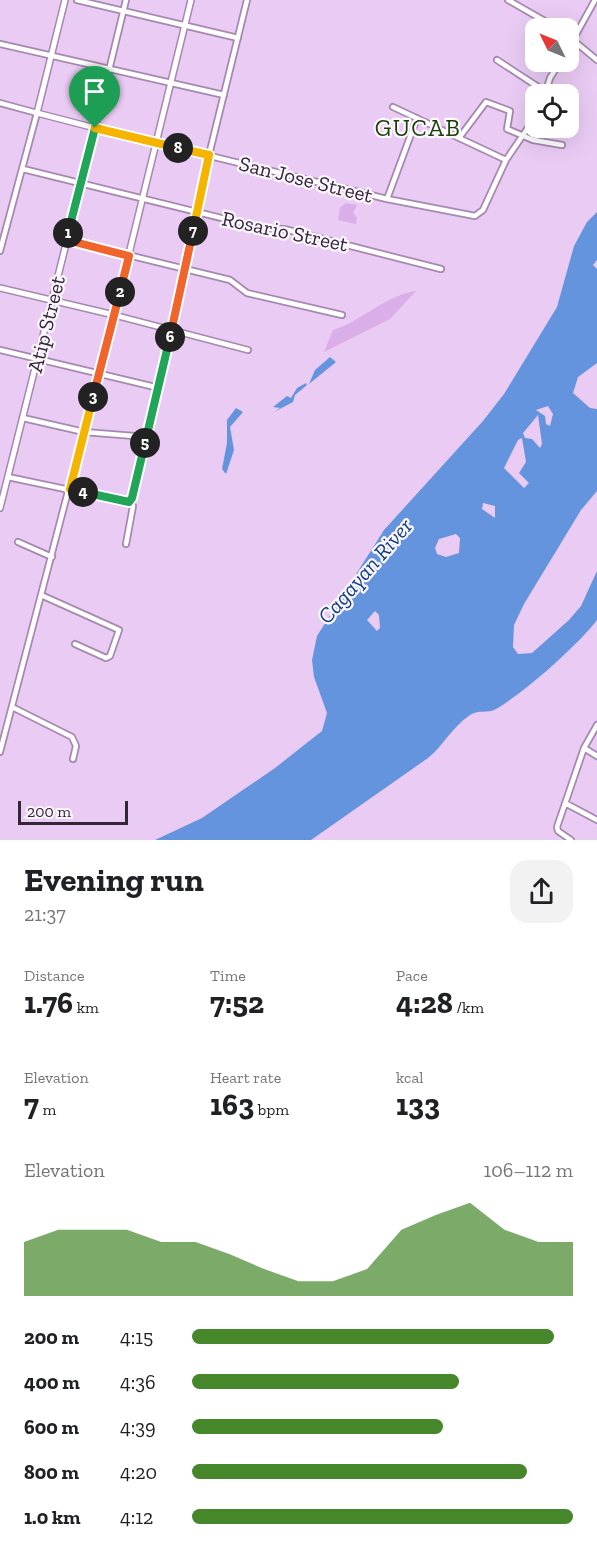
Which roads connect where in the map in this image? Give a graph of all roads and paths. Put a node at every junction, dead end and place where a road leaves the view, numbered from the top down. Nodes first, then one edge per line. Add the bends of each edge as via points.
1 (65, 0) edge
2 (77, 0) edge
3 (126, 0) edge
4 (190, 0) edge
5 (247, 0) edge
6 (507, 0) edge
7 (595, 1) edge
8 (123, 10) junction
9 (539, 18) edge
10 (184, 25) junction
11 (579, 31) edge
12 (237, 38) junction
13 (0, 44) edge
14 (579, 44) edge
15 (51, 55) junction
16 (596, 56) edge
17 (497, 60) dead end
18 (109, 70) junction
19 (171, 82) junction
20 (532, 84) edge
21 (224, 95) junction
22 (0, 103) edge
23 (393, 107) dead end
24 (37, 113) junction
25 (417, 118) junction
26 (95, 128) junction
27 (525, 134) edge
28 (523, 137) junction
29 (459, 138) junction
30 (156, 142) junction
31 (562, 145) dead end
32 (209, 155) junction
33 (506, 160) junction
34 (23, 169) junction
35 (81, 184) junction
36 (143, 199) junction
37 (387, 199) junction
38 (198, 211) junction
39 (0, 225) edge
40 (7, 227) junction
41 (67, 240) junction
42 (0, 251) edge
43 (129, 256) junction
44 (184, 269) junction
45 (441, 269) dead end
46 (0, 288) edge
47 (52, 301) junction
48 (114, 315) junction
49 (342, 315) dead end
50 (172, 328) junction
51 (0, 350) edge
52 (248, 350) dead end
53 (37, 360) junction
54 (98, 376) junction
55 (159, 388) junction
56 (23, 418) junction
57 (84, 432) junction
58 (147, 437) junction
59 (8, 477) junction
60 (70, 489) junction
61 (128, 502) junction
62 (0, 508) edge
63 (18, 542) dead end
64 (126, 544) dead end
65 (52, 557) junction
66 (41, 595) junction
67 (75, 644) dead end
68 (12, 707) junction
69 (597, 725) edge
70 (584, 748) junction
71 (0, 752) edge
72 (597, 756) edge
73 (73, 759) dead end
74 (565, 803) junction
75 (597, 820) edge
76 (572, 840) edge

1 - 15 main road
2 - 8 street
3 - 8 street, Atip Street
4 - 10 main road
5 - 12 street
6 - 9 street
7 - 11 street
8 - 10 street
8 - 18 street, Atip Street
10 - 12 street
10 - 19 main road
12 - 21 street
13 - 15 street
14 - 16 street
15 - 18 street
15 - 24 main road
17 - 20 street
18 - 19 street
18 - 26 street, Atip Street
19 - 21 street
19 - 30 main road
21 - 32 street
22 - 24 street, San Jose Street
23 - 25 street
24 - 26 main road, San Jose Street
24 - 34 street
25 - 29 street
25 - 37 street
26 - 30 street, San Jose Street
26 - 35 main road, Atip Street
27 - 28 street
28 - 29 street via 506,127 510,110 486,102
28 - 31 street
28 - 33 street
29 - 33 street
30 - 32 street, San Jose Street
30 - 36 main road
32 - 37 street, San Jose Street
32 - 38 street
33 - 37 street, San Jose Street via 483,210 475,216
34 - 35 street, Rosario Street
34 - 40 street
35 - 36 street, Rosario Street
35 - 41 main road, Atip Street
36 - 38 street, Rosario Street
36 - 43 main road
38 - 44 street
38 - 45 street, Rosario Street
39 - 40 street
40 - 42 street
41 - 43 street
41 - 47 main road, Atip Street
43 - 44 street
43 - 48 main road
44 - 49 street via 230,280 247,292
44 - 50 street
46 - 47 main road
47 - 48 main road
47 - 53 main road, Atip Street
48 - 50 street
48 - 54 street
50 - 52 street
50 - 55 street
51 - 53 street
53 - 54 street
53 - 56 main road, Atip Street
54 - 55 street
54 - 57 street
55 - 58 street
56 - 57 street
56 - 59 main road, Atip Street
57 - 58 street
57 - 60 street
58 - 61 street
59 - 60 street
59 - 62 main road, Atip Street
60 - 61 street
60 - 65 street
61 - 64 street via 133,506
63 - 65 street
65 - 66 street
66 - 67 street via 119,630 106,658
66 - 68 street
68 - 71 street
68 - 73 street via 72,737 76,746
69 - 70 street
70 - 72 street
70 - 74 street
74 - 75 street
74 - 76 street via 557,828

